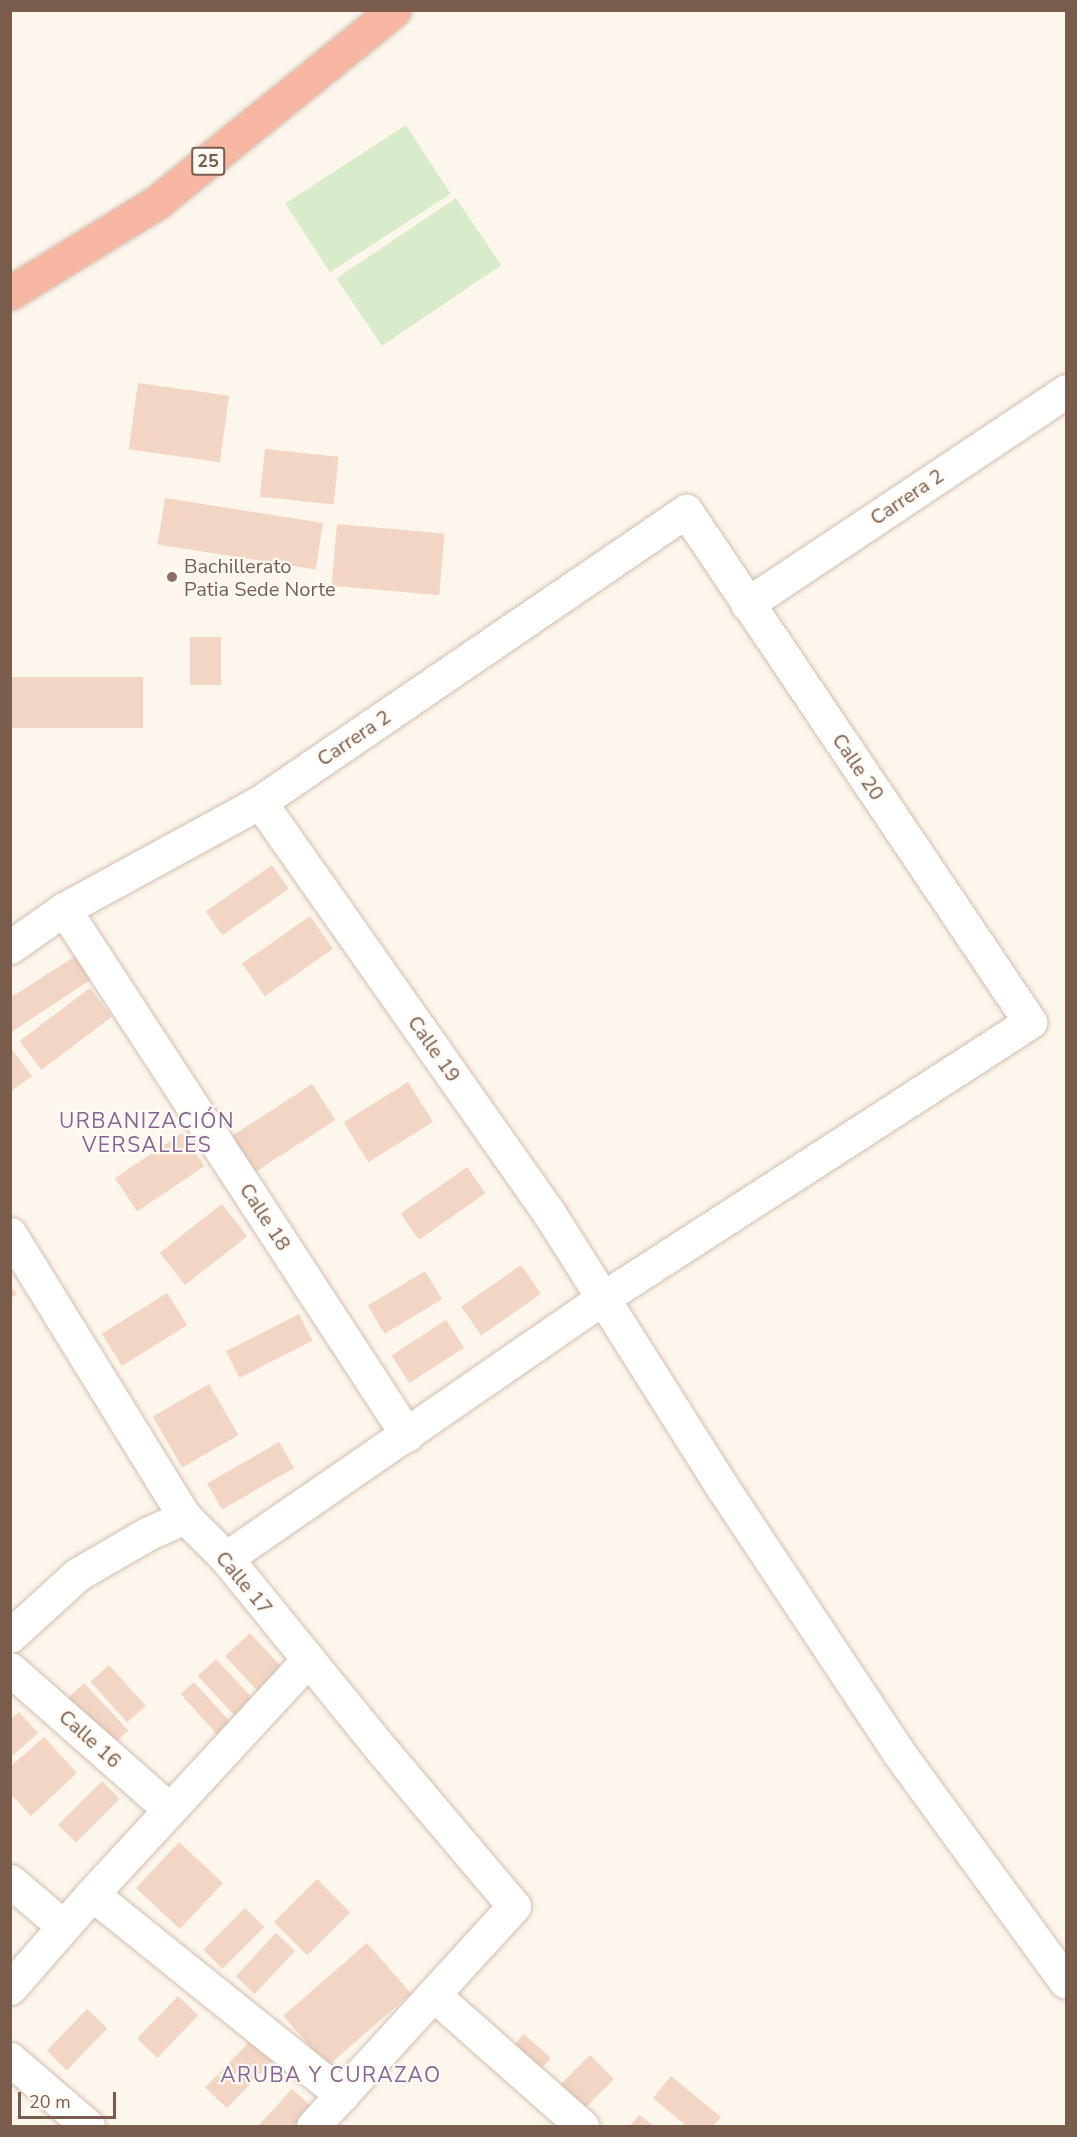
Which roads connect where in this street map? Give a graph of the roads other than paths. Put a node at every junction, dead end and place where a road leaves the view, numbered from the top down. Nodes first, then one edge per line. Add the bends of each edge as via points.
1 (394, 10) edge
2 (10, 293) edge
3 (1066, 391) edge
4 (686, 511) joint
5 (747, 604) junction
6 (260, 802) junction
7 (64, 909) junction
8 (10, 946) edge
9 (10, 1234) edge
10 (603, 1298) junction
11 (407, 1435) junction
12 (185, 1517) junction
13 (226, 1558) junction
14 (10, 1636) edge
15 (308, 1660) junction
16 (10, 1669) edge
17 (169, 1809) junction
18 (10, 1881) edge
19 (92, 1894) junction
20 (63, 1926) junction
21 (1066, 1982) edge
22 (10, 1988) edge
23 (434, 1995) junction
24 (10, 2059) edge
25 (342, 2095) junction
26 (88, 2127) edge
27 (313, 2127) edge
28 (582, 2127) edge

1 - 2 highway, 25 via 156,203
3 - 5 street, Carrera 2
4 - 5 street, Calle 20
4 - 6 street, Carrera 2
5 - 10 street, Calle 20 via 1030,1022
6 - 7 street, Carrera 2
6 - 10 street, Calle 19 via 549,1213
7 - 8 street, Carrera 2
7 - 11 street, Calle 18
9 - 12 street, Calle 17
10 - 11 street
10 - 21 street, Calle 19 via 723,1488 899,1753
11 - 13 street
12 - 13 street, Calle 17
12 - 14 street via 78,1574
13 - 15 street, Calle 17
15 - 17 street
15 - 23 street, Calle 17 via 514,1906
16 - 17 street, Calle 16
17 - 19 street
18 - 20 street
19 - 20 street
19 - 25 street
20 - 22 street
23 - 25 street
23 - 28 street
24 - 26 street
25 - 27 street

